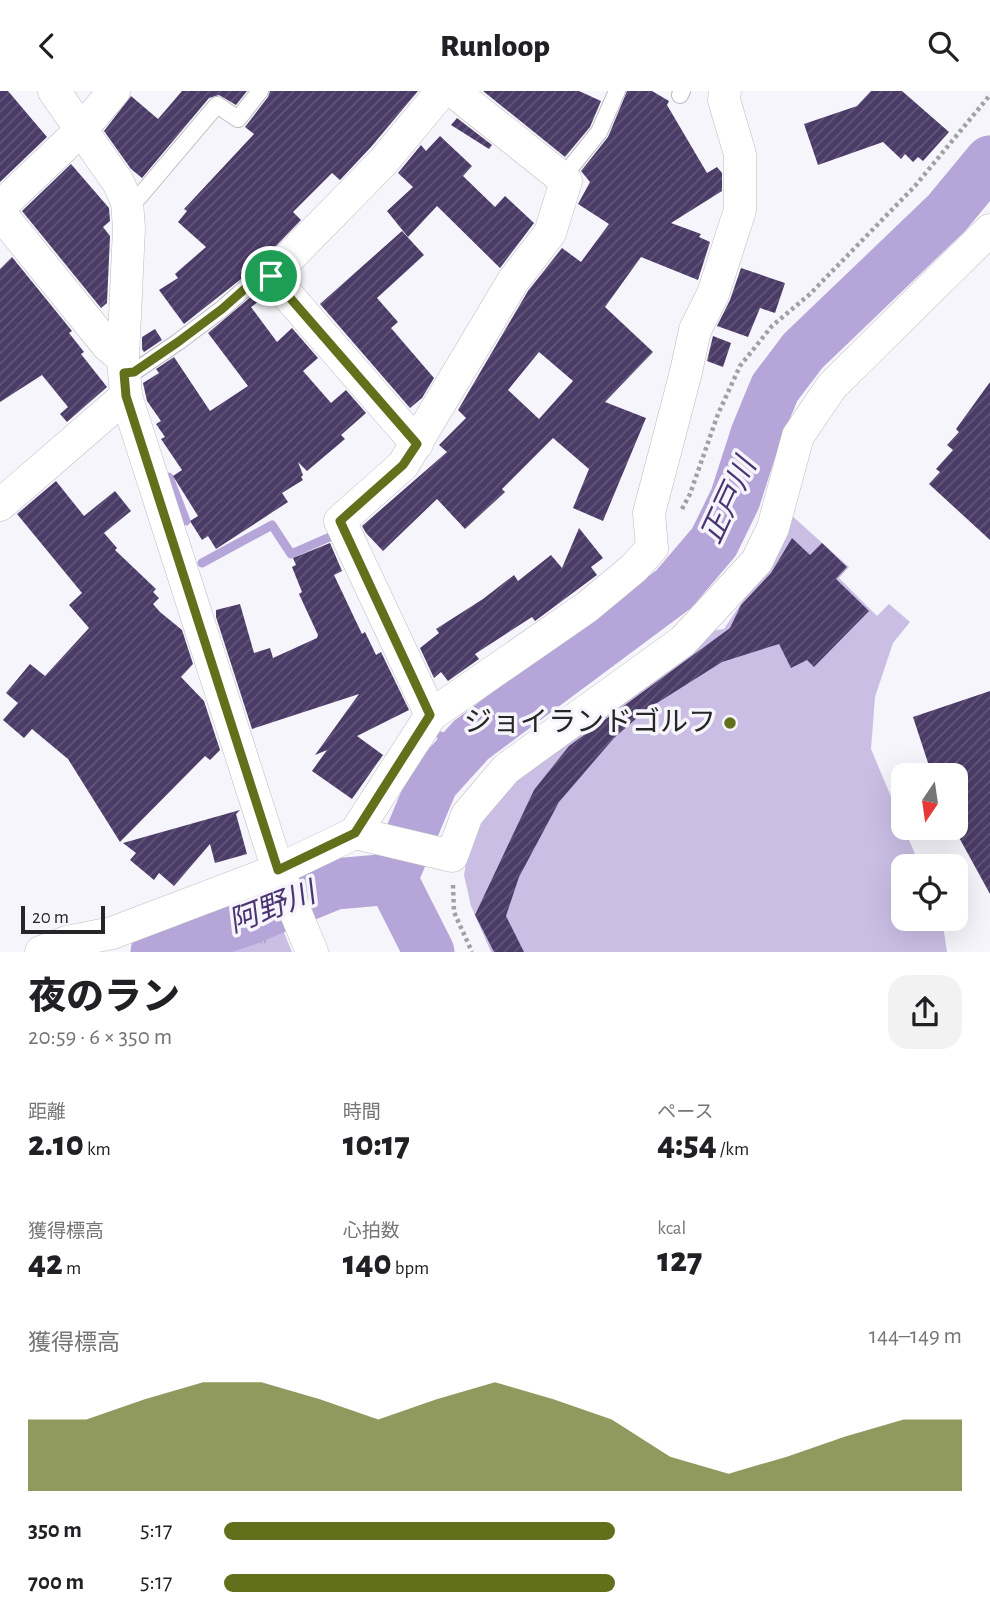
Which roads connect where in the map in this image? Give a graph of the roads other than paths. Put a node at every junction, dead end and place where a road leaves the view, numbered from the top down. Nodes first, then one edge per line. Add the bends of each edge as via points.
1 (54, 91) edge
2 (114, 91) edge
3 (260, 91) edge
4 (442, 91) edge
5 (453, 91) edge
6 (617, 91) edge
7 (725, 91) edge
8 (82, 129) junction
9 (562, 178) junction
10 (127, 202) junction
11 (0, 207) edge
12 (0, 213) edge
13 (990, 230) edge
14 (271, 276) junction
15 (124, 376) junction
16 (417, 444) junction
17 (0, 506) edge
18 (430, 715) junction
19 (355, 833) junction
20 (280, 874) junction
21 (307, 939) edge
22 (41, 952) edge

1 - 8 street
2 - 8 street
3 - 10 lane via 238,120 217,105 139,197
4 - 14 street via 382,163
5 - 9 street
6 - 9 lane via 599,132
7 - 18 street via 740,154 740,210 713,294 695,330 649,513 652,548 587,607
8 - 10 street
8 - 11 street
9 - 16 street via 566,181 550,233 513,281
10 - 15 street
12 - 15 street via 108,346
13 - 19 street via 832,386 798,436 773,528 757,561 683,641 506,769 467,815 452,856
14 - 15 lane via 257,278 178,342
14 - 16 street
15 - 17 street
15 - 20 street
16 - 18 street via 403,465 340,521
18 - 19 street
19 - 20 street
20 - 21 street
20 - 22 street via 112,933

